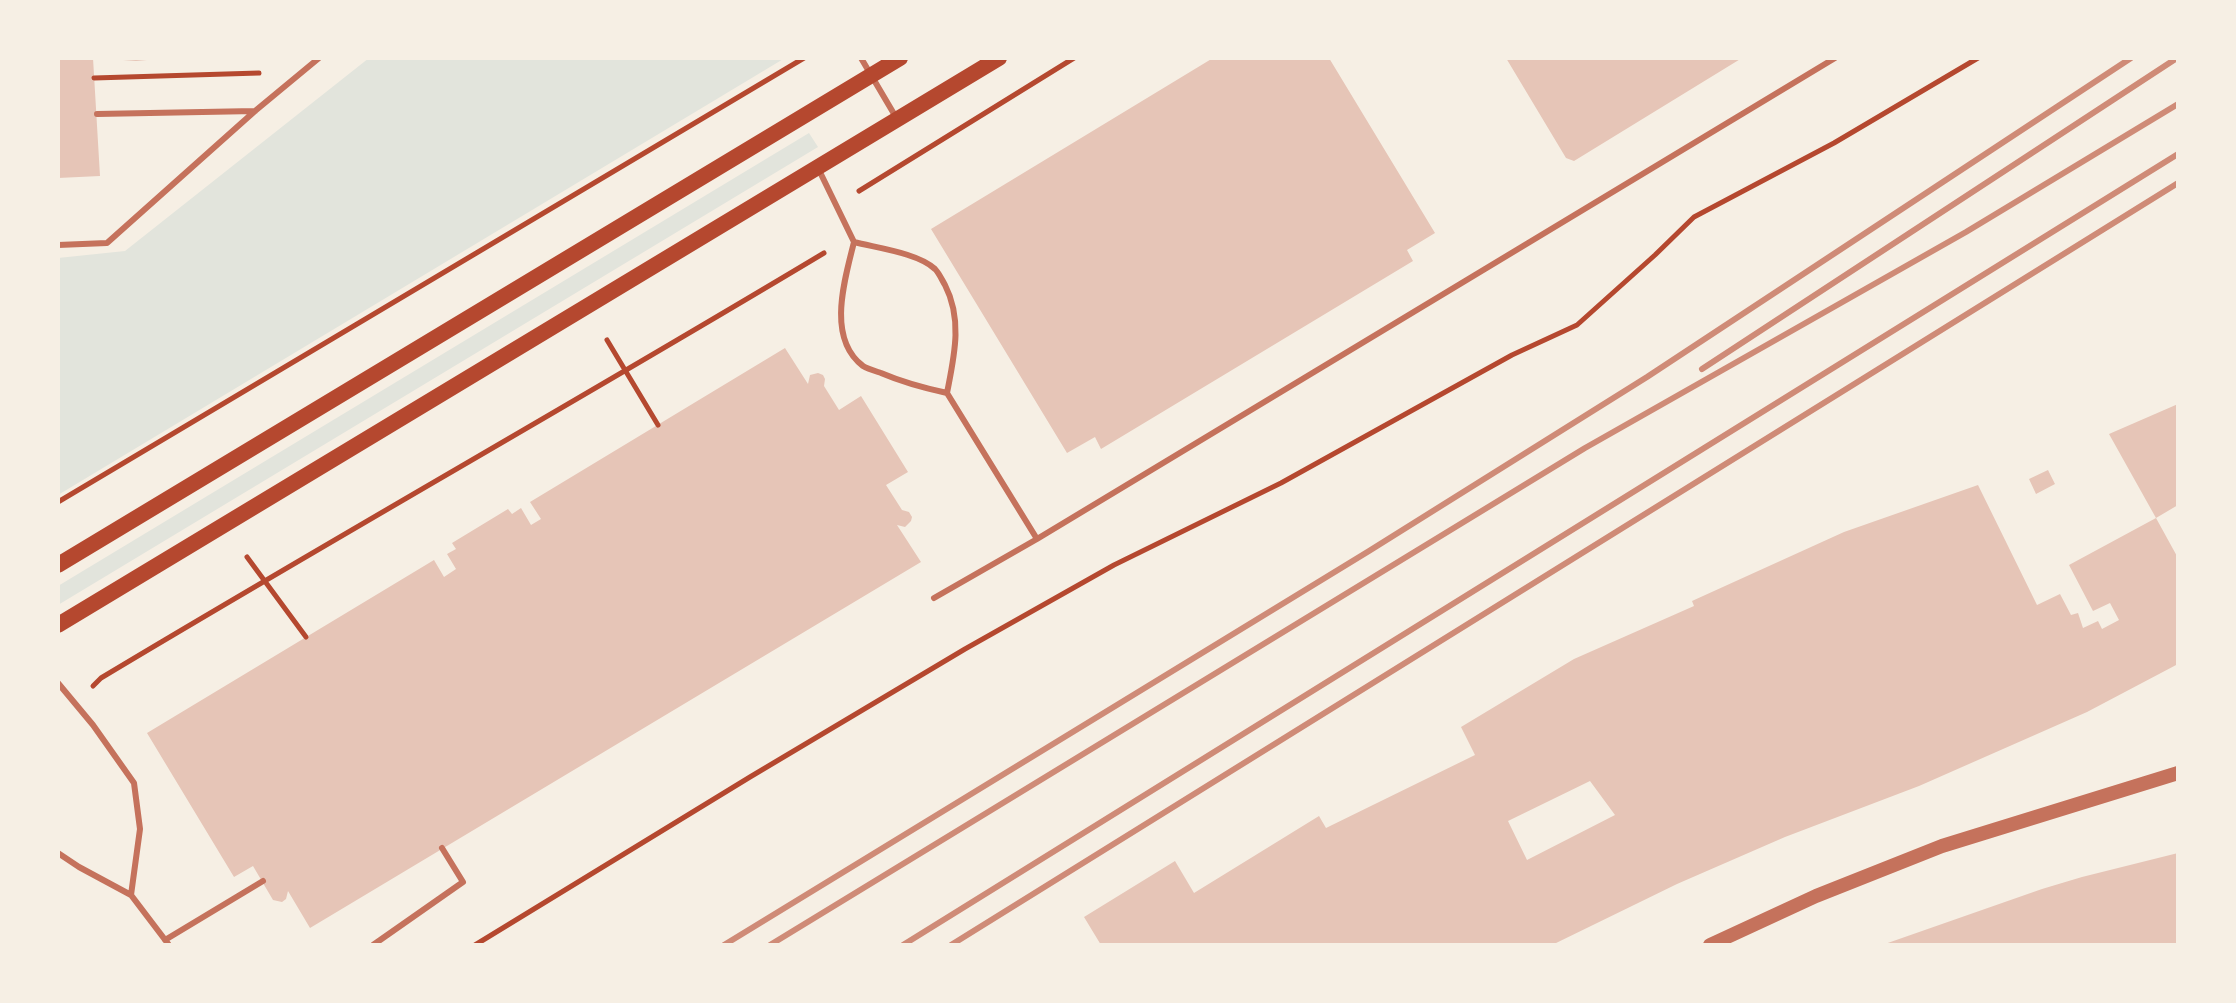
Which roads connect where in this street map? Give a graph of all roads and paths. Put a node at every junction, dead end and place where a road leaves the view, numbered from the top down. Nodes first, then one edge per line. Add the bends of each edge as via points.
1 (319, 58) edge
2 (804, 58) edge
3 (861, 58) edge
4 (900, 58) edge
5 (999, 58) edge
6 (1074, 58) edge
7 (1835, 58) edge
8 (1978, 58) edge
9 (271, 73) dead end
10 (871, 75) junction
11 (94, 78) dead end
12 (255, 111) junction
13 (97, 114) dead end
14 (897, 119) junction
15 (818, 168) junction
16 (858, 192) dead end
17 (852, 239) junction
18 (58, 245) edge
19 (607, 340) dead end
20 (626, 372) junction
21 (947, 393) junction
22 (658, 425) dead end
23 (58, 502) edge
24 (1037, 539) junction
25 (247, 557) dead end
26 (58, 565) edge
27 (264, 580) junction
28 (934, 598) dead end
29 (58, 625) edge
30 (306, 637) dead end
31 (58, 683) edge
32 (76, 704) junction
33 (2178, 773) edge
34 (442, 848) dead end
35 (58, 853) edge
36 (263, 881) dead end
37 (131, 895) junction
38 (167, 942) edge
39 (373, 945) edge
40 (475, 945) edge
41 (1710, 945) edge

1 - 12 lane
2 - 23 path
3 - 10 lane
4 - 10 main road
5 - 14 main road
6 - 16 path
7 - 24 lane
8 - 40 path via 1694,217 1577,325 1019,618
9 - 11 path
10 - 14 lane
10 - 26 main road
12 - 13 lane
12 - 18 lane via 107,243
14 - 15 main road
15 - 17 lane
15 - 29 main road
17 - 20 path
17 - 21 lane via 918,259 936,270 957,316
17 - 21 lane via 841,305 841,326 850,350 864,366
19 - 20 path
20 - 22 path
20 - 27 path
21 - 24 lane
24 - 28 lane
25 - 27 path
27 - 30 path
27 - 32 path via 101,678
31 - 32 lane
32 - 37 lane via 134,783 140,829
33 - 41 street via 1942,846
34 - 39 lane via 463,882
35 - 37 lane
36 - 38 lane
37 - 38 lane

